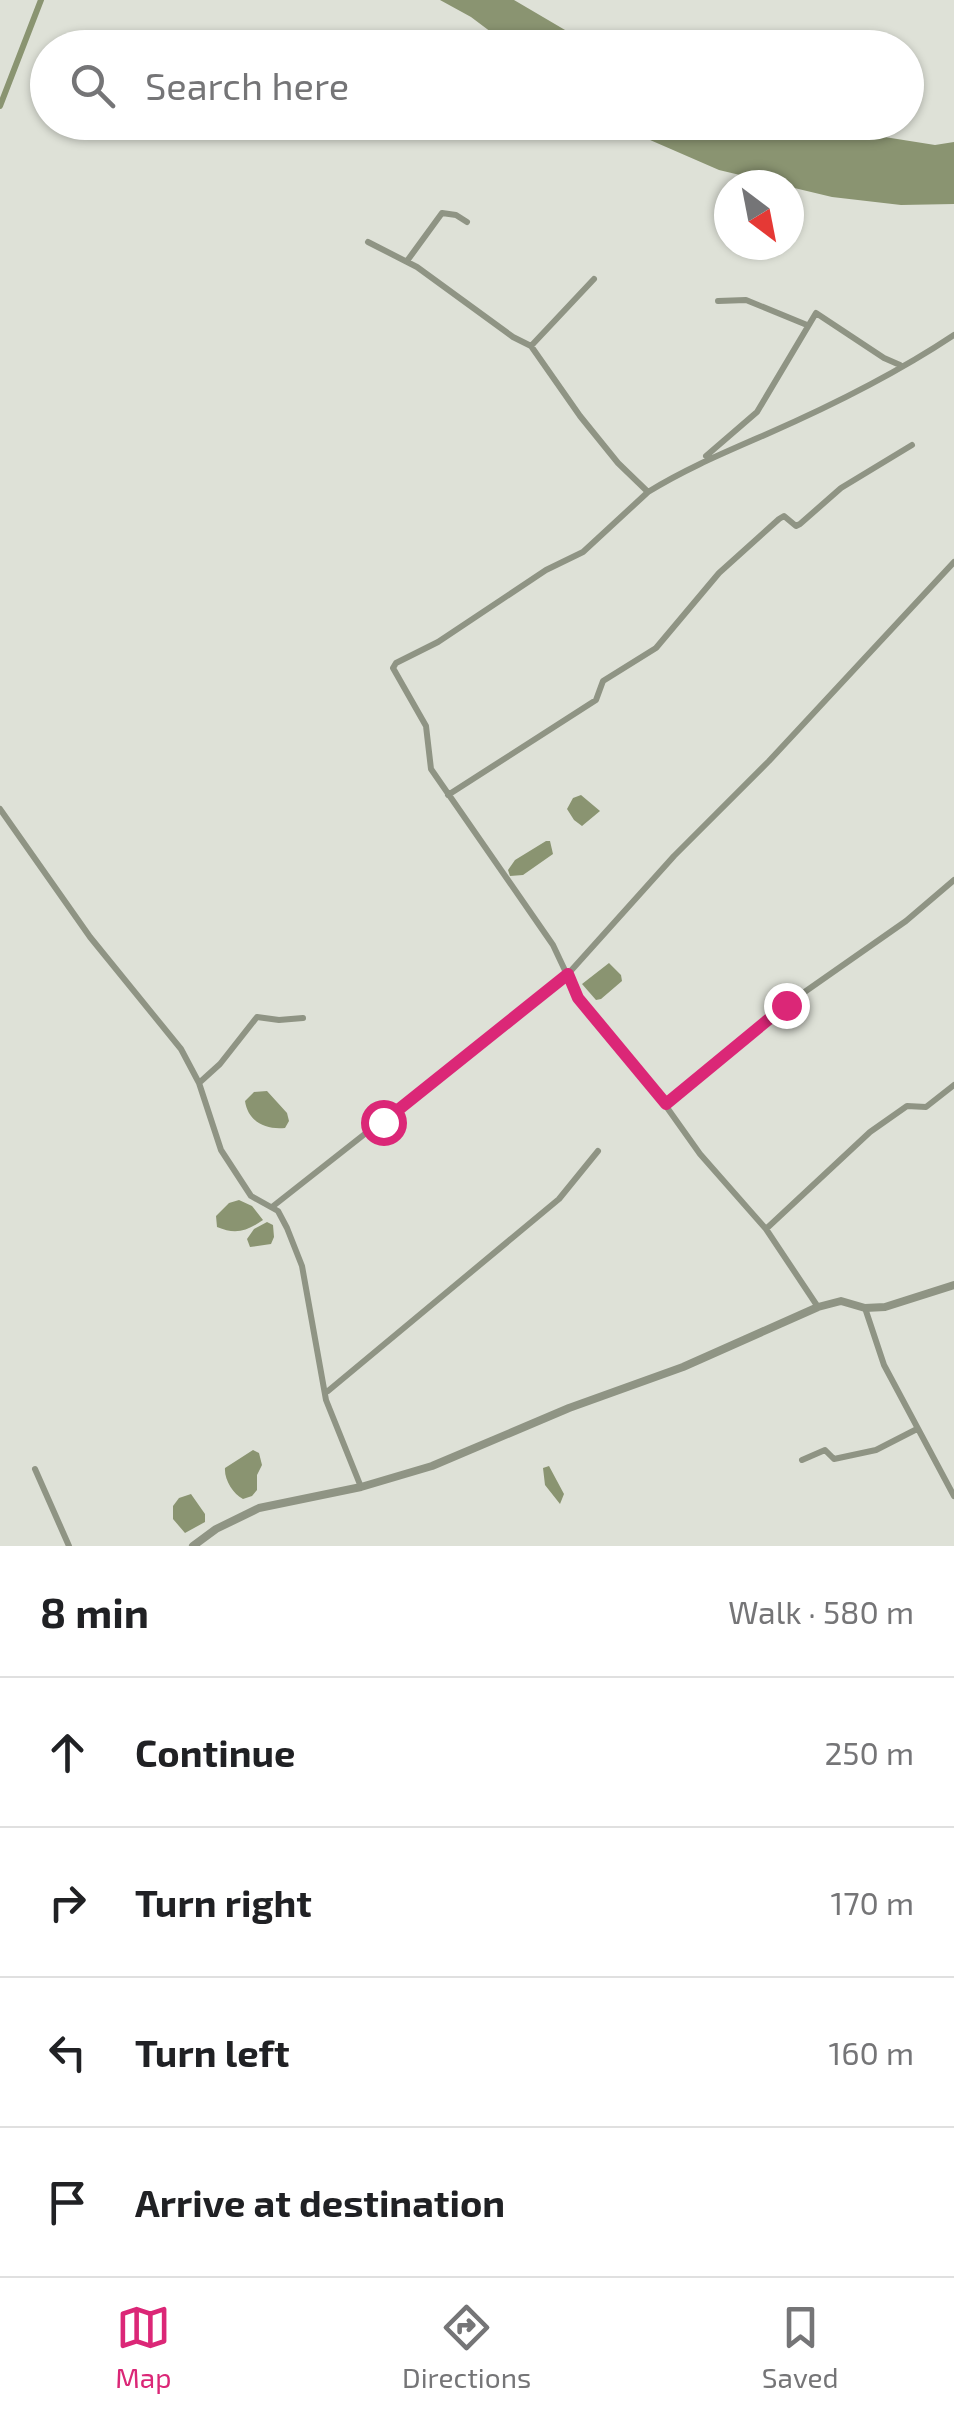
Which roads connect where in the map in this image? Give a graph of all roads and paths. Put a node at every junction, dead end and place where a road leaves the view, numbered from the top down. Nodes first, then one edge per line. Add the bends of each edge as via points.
1 (468, 222) dead end
2 (368, 242) dead end
3 (407, 261) junction
4 (594, 279) dead end
5 (718, 300) dead end
6 (808, 325) junction
7 (954, 335) edge
8 (531, 346) junction
9 (902, 366) junction
10 (912, 444) dead end
11 (696, 464) junction
12 (648, 492) junction
13 (954, 562) edge
14 (448, 795) junction
15 (0, 809) edge
16 (954, 880) edge
17 (568, 974) junction
18 (303, 1018) dead end
19 (198, 1083) junction
20 (954, 1085) edge
21 (666, 1104) junction
22 (598, 1150) dead end
23 (272, 1208) junction
24 (766, 1229) junction
25 (954, 1286) edge
26 (818, 1307) junction
27 (865, 1308) junction
28 (326, 1392) junction
29 (917, 1429) junction
30 (802, 1460) dead end
31 (35, 1469) dead end
32 (361, 1486) junction
33 (954, 1496) edge
34 (69, 1546) edge
35 (192, 1546) edge

1 - 3 street via 442,213
2 - 3 street
3 - 8 street
4 - 8 street
5 - 6 street via 746,300
6 - 9 street via 819,313
6 - 11 street via 757,412
7 - 9 street
8 - 12 street via 580,416
9 - 11 street
10 - 14 street via 800,524 779,519 719,574 656,648 603,680 596,700
11 - 12 street
12 - 14 street via 583,552 396,663 395,674 429,734 431,769
13 - 17 street
14 - 17 street
15 - 19 street via 180,1049
16 - 21 street
17 - 21 street via 578,998
17 - 23 street
18 - 19 street via 256,1018
19 - 23 street via 221,1150 252,1196
20 - 24 street via 926,1107 908,1106 870,1132
21 - 24 street
22 - 28 street via 558,1199
23 - 28 street via 302,1266
24 - 26 street
25 - 27 street
26 - 27 street via 841,1301
26 - 32 street via 469,1451
27 - 29 street
28 - 32 street
29 - 30 street via 876,1450 834,1459 826,1450
29 - 33 street
31 - 34 street
32 - 35 street via 259,1508

